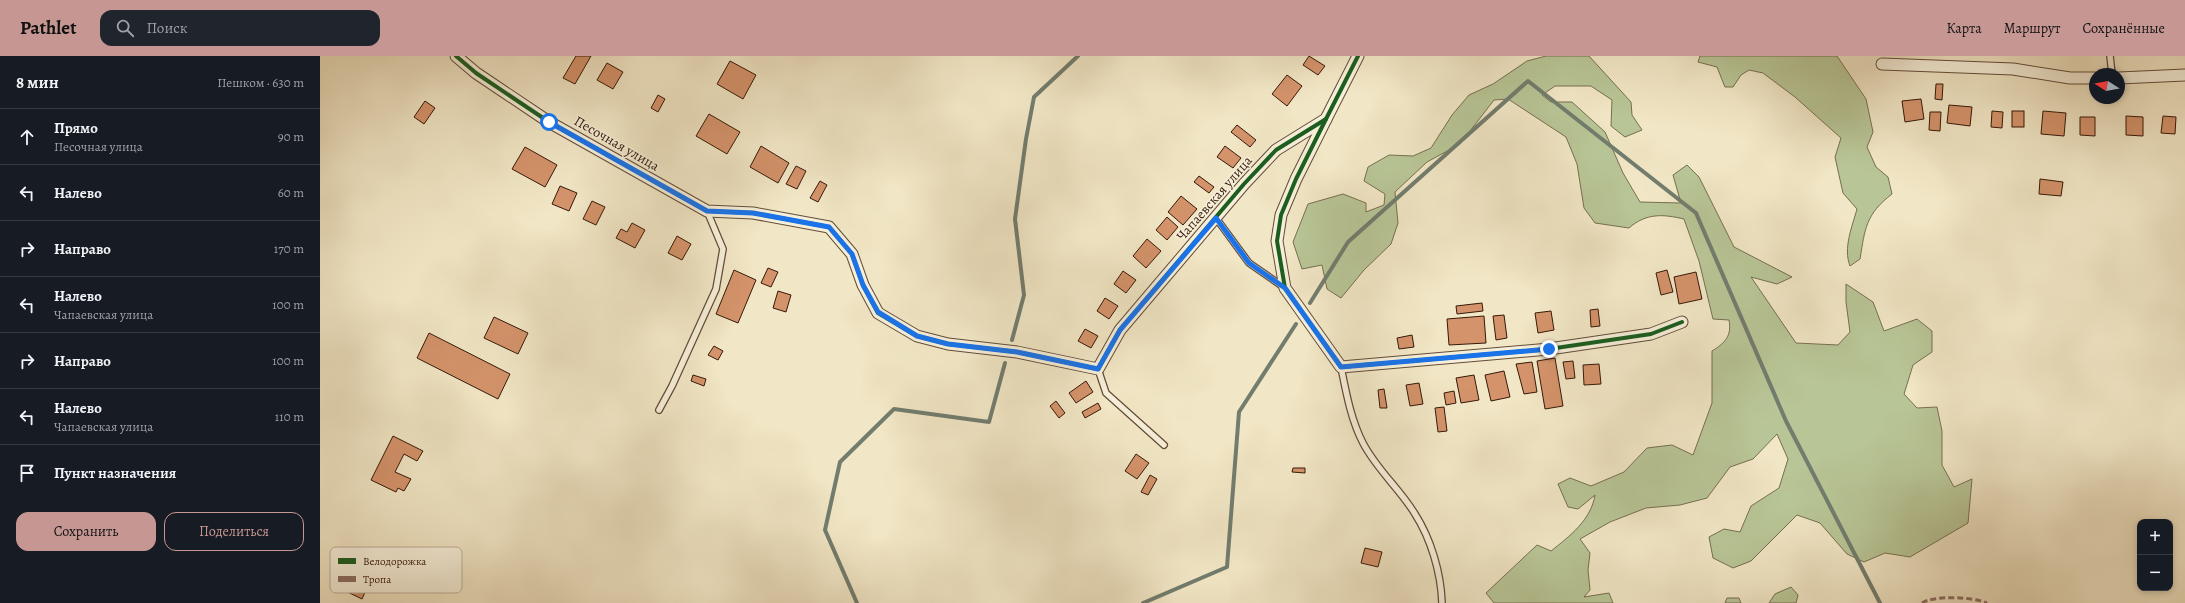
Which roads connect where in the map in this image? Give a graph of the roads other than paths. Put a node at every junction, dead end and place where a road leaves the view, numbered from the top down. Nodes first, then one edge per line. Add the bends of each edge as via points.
1 (456, 56) edge
2 (1358, 56) edge
3 (2110, 56) edge
4 (1882, 64) dead end
5 (2111, 68) edge
6 (2185, 75) edge
7 (2089, 78) edge
8 (2125, 78) edge
9 (1326, 119) junction
10 (707, 211) junction
11 (1216, 218) junction
12 (1285, 288) junction
13 (1682, 322) dead end
14 (1341, 367) junction
15 (1098, 369) junction
16 (659, 410) dead end
17 (1164, 445) dead end
18 (1442, 603) edge

1 - 10 street, Песочная улица via 476,73 549,122
2 - 9 street
3 - 5 lane
4 - 7 street via 2014,69 2070,78
6 - 8 street
9 - 11 street, Чапаевская улица via 1276,150
9 - 12 street via 1281,214 1278,241
10 - 15 street via 753,213 829,227 852,254 863,285 878,312 917,336 948,344 1017,352
10 - 16 lane via 723,249 716,289
11 - 12 lane via 1249,263
11 - 15 street, Чапаевская улица via 1120,330
12 - 14 street
13 - 14 street via 1651,334 1549,349
14 - 18 lane via 1362,442 1386,478 1415,514 1432,551
15 - 17 lane via 1106,393

